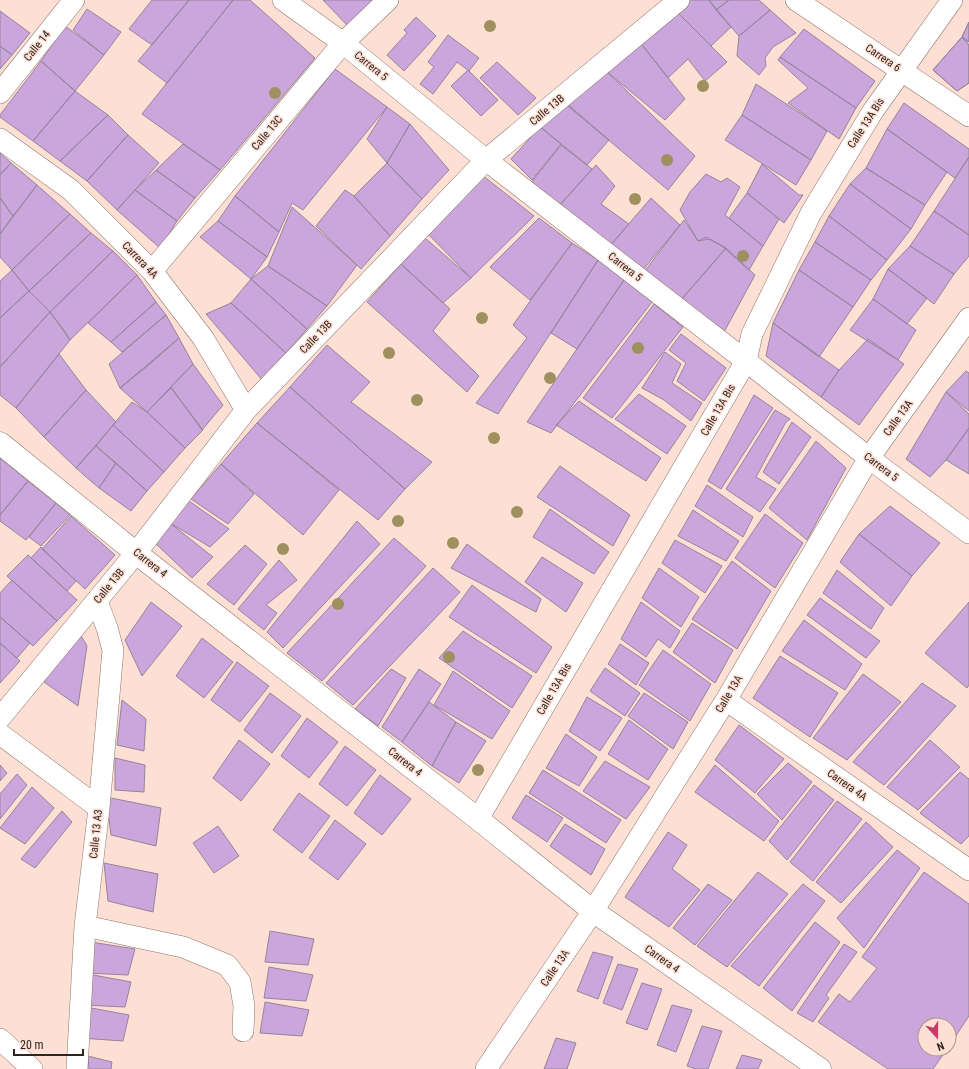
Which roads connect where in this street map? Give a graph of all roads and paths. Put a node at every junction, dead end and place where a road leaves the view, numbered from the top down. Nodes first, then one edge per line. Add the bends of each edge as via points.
1 (74, 0) edge
2 (283, 0) edge
3 (388, 0) edge
4 (679, 0) edge
5 (796, 0) edge
6 (952, 0) edge
7 (343, 43) junction
8 (902, 70) junction
9 (0, 93) edge
10 (969, 116) edge
11 (0, 139) edge
12 (486, 160) junction
13 (152, 271) junction
14 (969, 318) edge
15 (746, 361) junction
16 (246, 410) junction
17 (0, 444) edge
18 (869, 458) junction
19 (969, 533) edge
20 (136, 553) junction
21 (97, 602) junction
22 (726, 700) junction
23 (0, 718) edge
24 (0, 734) edge
25 (99, 808) junction
26 (478, 819) junction
27 (969, 870) edge
28 (593, 911) junction
29 (85, 926) junction
30 (243, 1031) dead end
31 (0, 1039) edge
32 (32, 1069) edge
33 (77, 1069) edge
34 (486, 1069) edge
35 (820, 1069) edge

1 - 9 street, Calle 14
2 - 7 street, Carrera 5
3 - 7 street, Calle 13C
4 - 12 street, Calle 13B
5 - 8 street, Carrera 6
6 - 8 street, Calle 13A Bis
7 - 12 street, Carrera 5
7 - 13 street, Calle 13C
8 - 10 street, Carrera 6
8 - 15 street, Calle 13A Bis via 811,213 752,334
11 - 13 street, Carrera 4A via 71,190
12 - 15 street, Carrera 5
12 - 16 street, Calle 13B
13 - 16 street, Carrera 4A via 203,338
14 - 18 street, Calle 13A
15 - 18 street, Carrera 5
15 - 26 street, Calle 13A Bis
16 - 20 street, Calle 13B
17 - 20 main road, Carrera 4
18 - 19 street, Carrera 5
18 - 22 street, Calle 13A
20 - 21 street, Calle 13B
20 - 26 main road, Carrera 4
21 - 23 street, Calle 13B
21 - 25 street, Calle 13 A3 via 113,650
22 - 27 street, Carrera 4A
22 - 28 street, Calle 13A
24 - 25 street
25 - 29 street, Calle 13 A3
26 - 28 main road, Carrera 4
28 - 34 street, Calle 13A
28 - 35 main road, Carrera 4
29 - 30 street via 183,947 228,965 240,982 244,1006
29 - 33 street, Calle 13 A3
31 - 32 street

